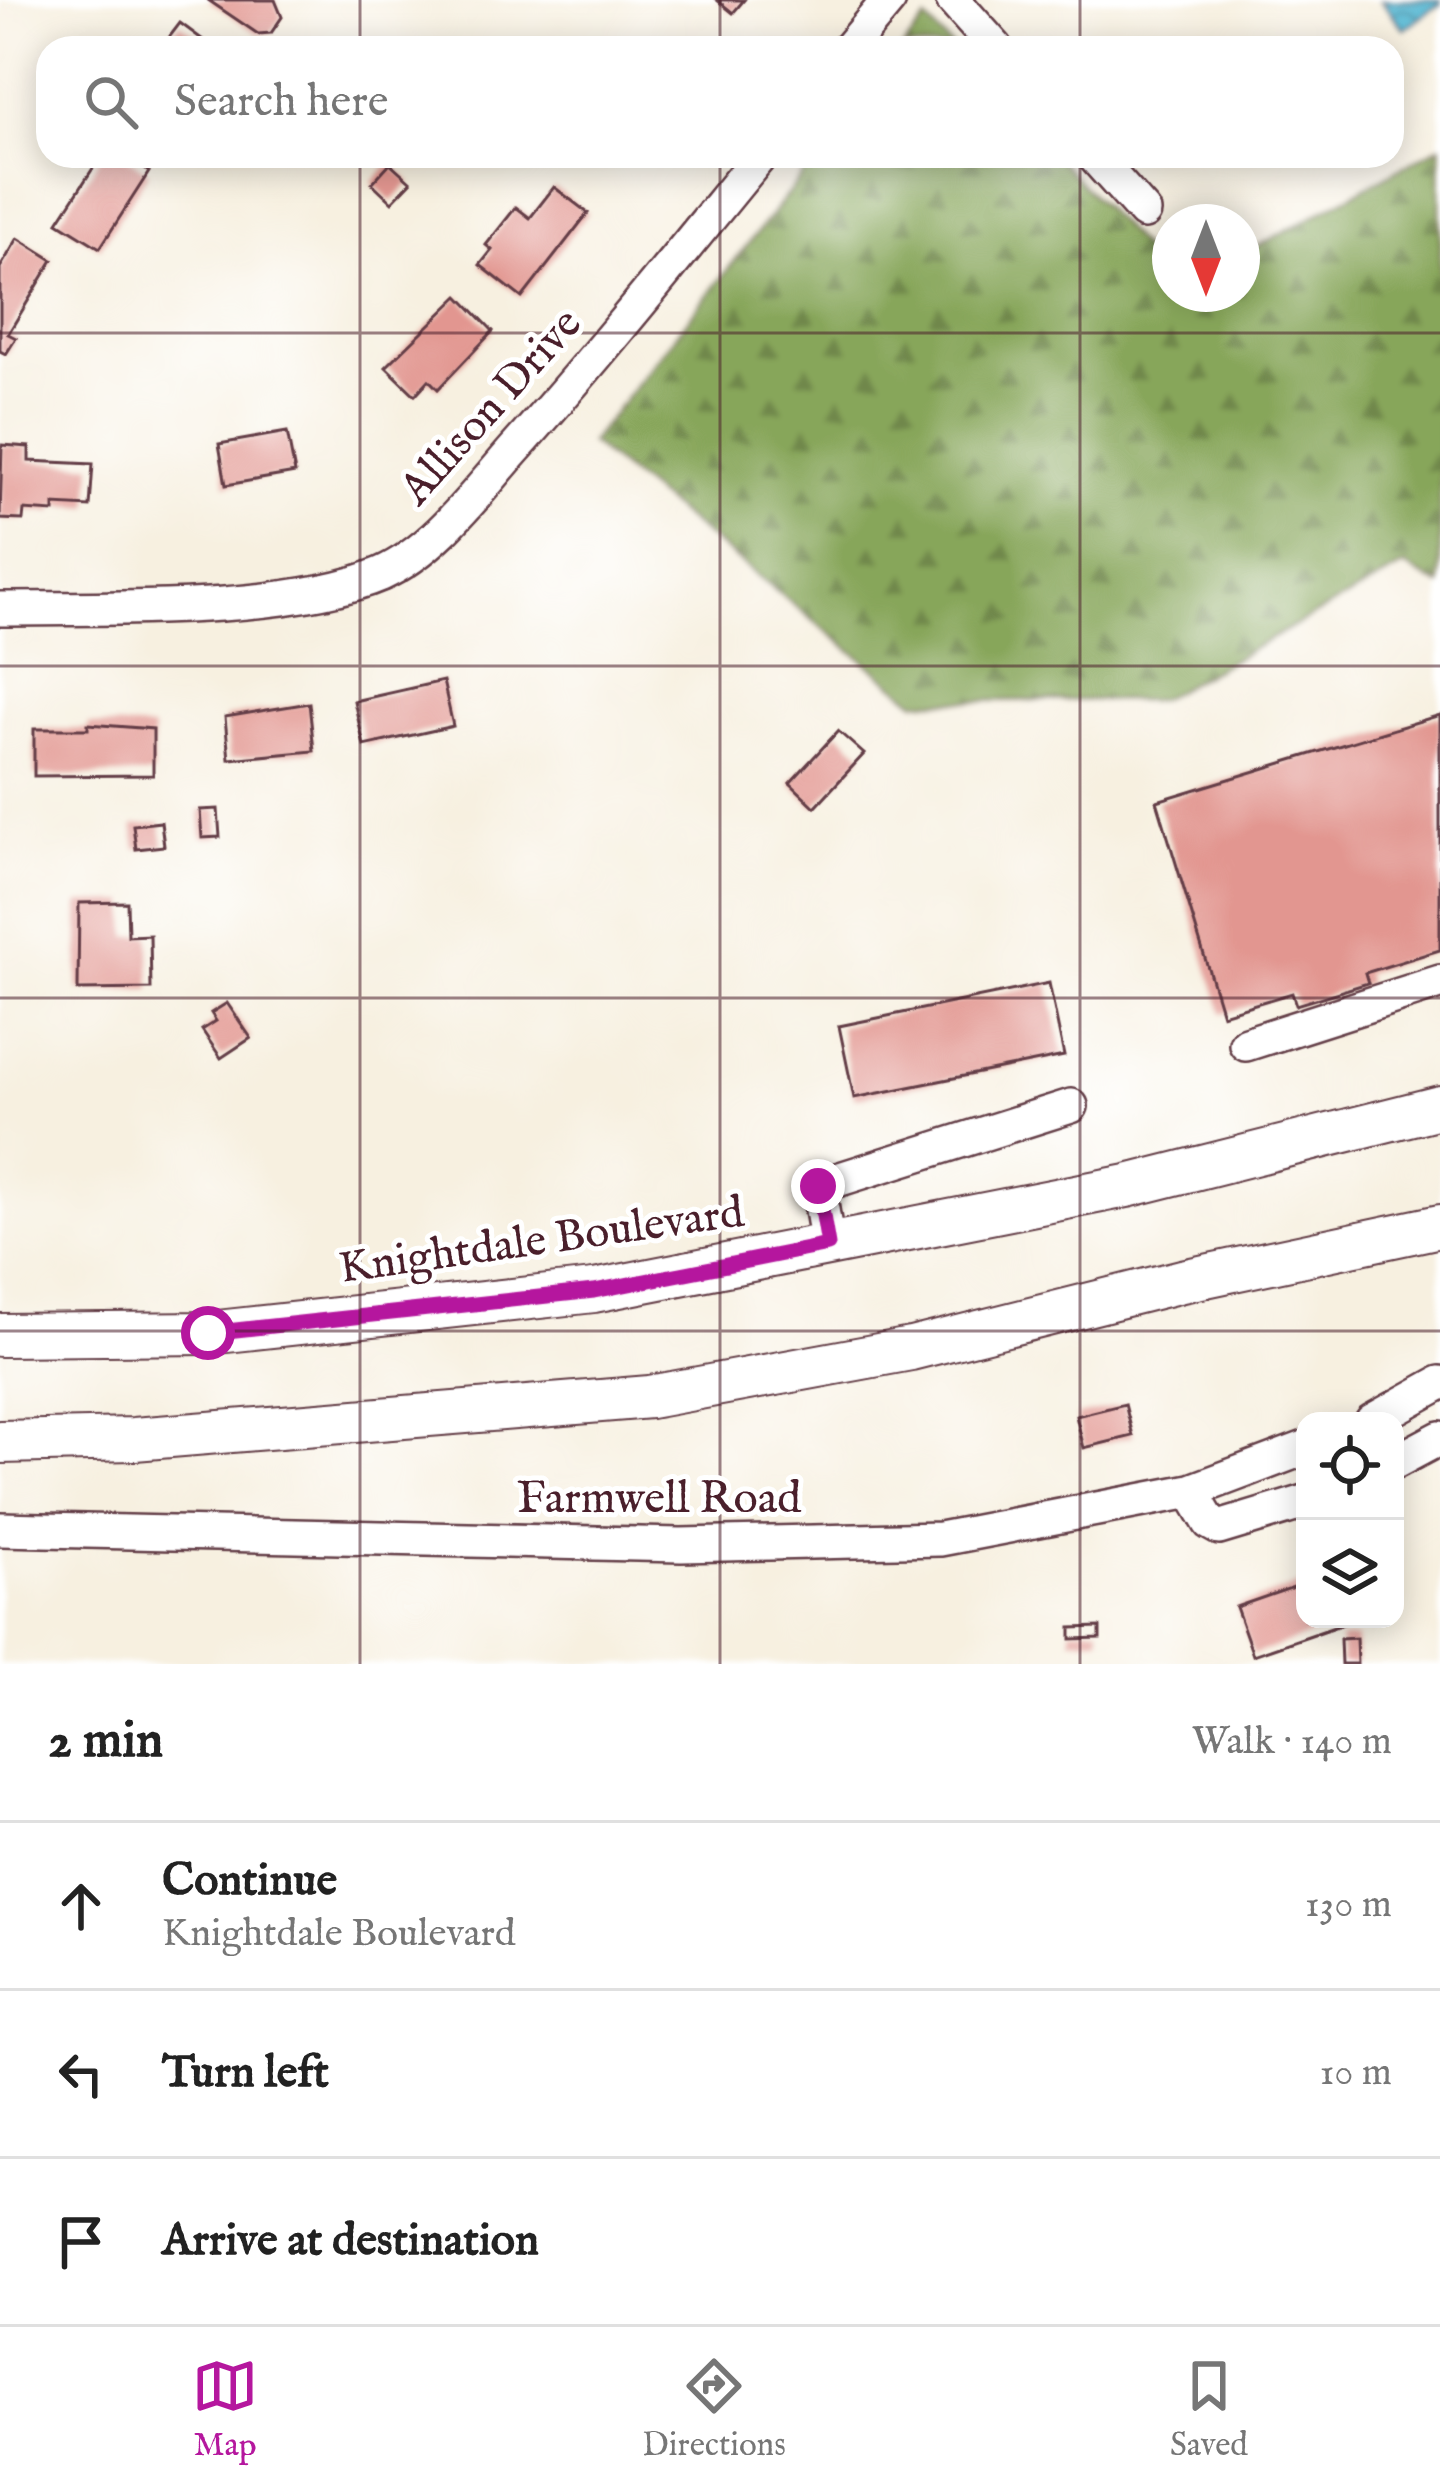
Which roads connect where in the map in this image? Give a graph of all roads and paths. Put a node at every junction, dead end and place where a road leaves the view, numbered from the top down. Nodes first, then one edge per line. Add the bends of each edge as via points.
1 (889, 0) edge
2 (953, 0) edge
3 (859, 36) edge
4 (985, 36) edge
5 (750, 168) edge
6 (1105, 168) edge
7 (1144, 212) dead end
8 (0, 609) edge
9 (1440, 982) edge
10 (1246, 1044) dead end
11 (1071, 1106) dead end
12 (1440, 1107) edge
13 (1440, 1226) edge
14 (828, 1245) junction
15 (0, 1335) edge
16 (1440, 1383) edge
17 (1388, 1412) edge
18 (1440, 1438) edge
19 (0, 1442) edge
20 (1296, 1451) edge
21 (1404, 1457) edge
22 (1191, 1491) junction
23 (1296, 1505) edge
24 (0, 1529) edge

1 - 3 street
2 - 4 street
5 - 8 street, Allison Drive via 447,526 382,574 294,595
6 - 7 street
9 - 10 street
11 - 14 street via 818,1186
12 - 14 main road, Knightdale Boulevard via 1127,1186
13 - 19 main road via 911,1349 650,1397
14 - 15 main road, Knightdale Boulevard via 594,1291 208,1333
16 - 17 street
18 - 21 street
20 - 22 street, Farmwell Road
22 - 23 street via 1219,1528
22 - 24 street, Farmwell Road via 940,1539 681,1545

